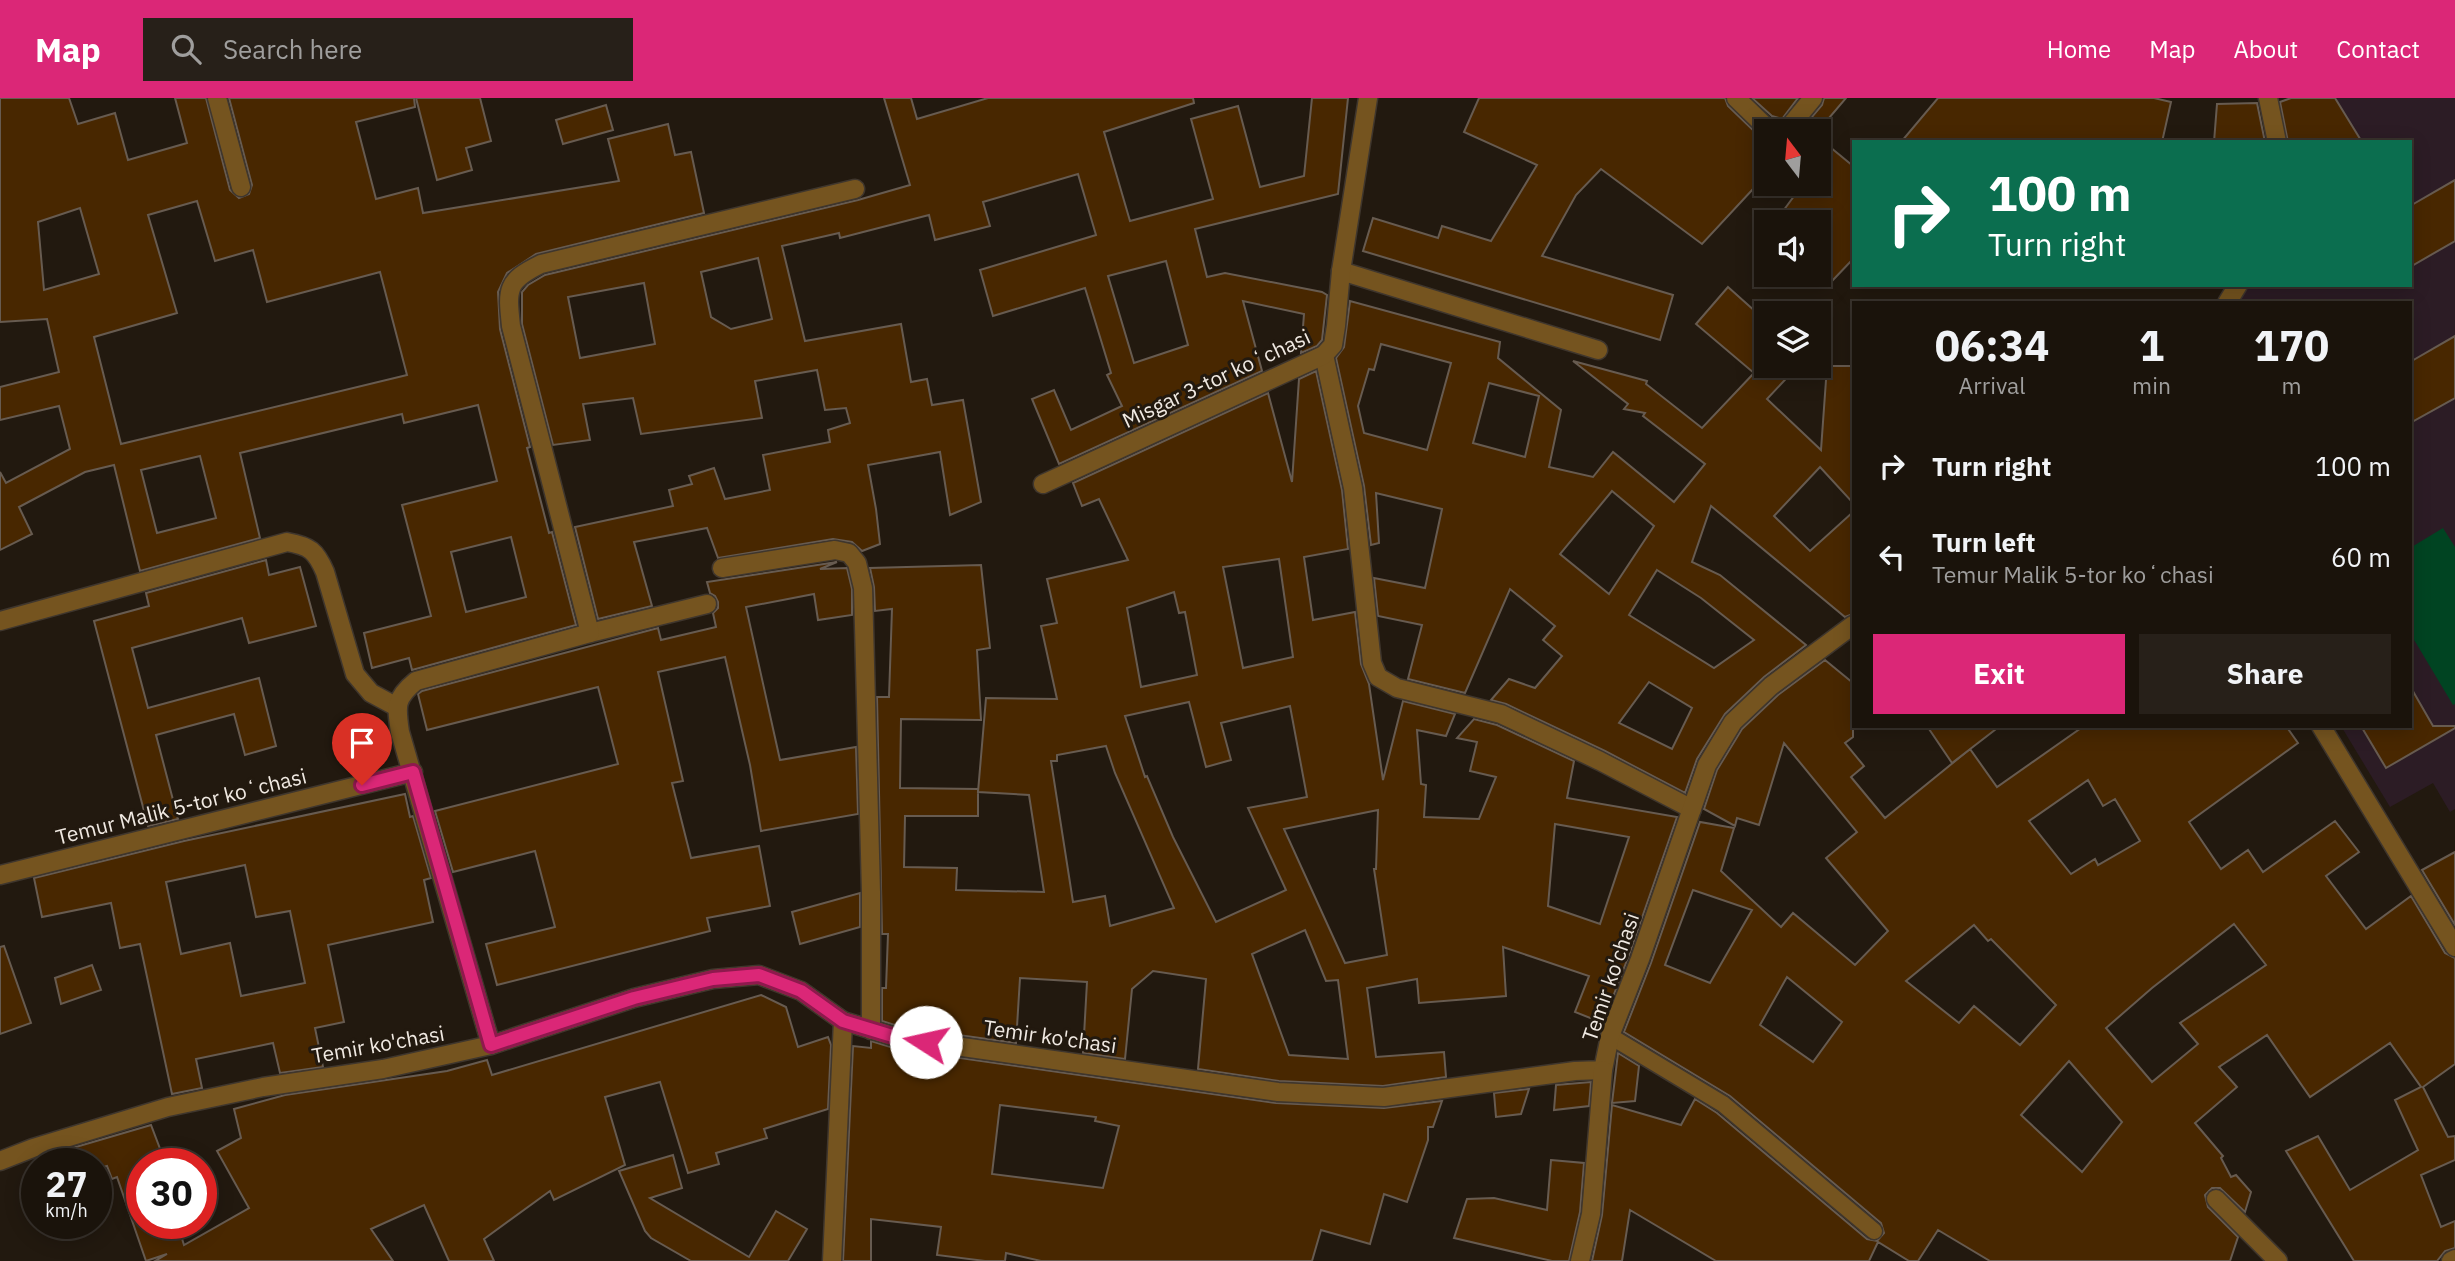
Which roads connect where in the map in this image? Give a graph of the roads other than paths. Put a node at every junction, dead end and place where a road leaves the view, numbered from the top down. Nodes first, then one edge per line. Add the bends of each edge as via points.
1 (217, 98) edge
2 (1368, 98) edge
3 (1736, 98) edge
4 (1813, 98) edge
5 (2268, 98) edge
6 (2277, 140) edge
7 (241, 187) dead end
8 (855, 189) dead end
9 (1341, 271) junction
10 (1598, 350) dead end
11 (1324, 355) junction
12 (1043, 484) dead end
13 (722, 568) dead end
14 (707, 604) dead end
15 (0, 621) edge
16 (1852, 626) edge
17 (590, 633) junction
18 (397, 707) junction
19 (2322, 728) edge
20 (413, 772) junction
21 (1692, 809) junction
22 (0, 875) edge
23 (2455, 947) edge
24 (843, 1021) junction
25 (871, 1030) junction
26 (1610, 1037) junction
27 (491, 1045) junction
28 (1603, 1070) junction
29 (0, 1161) edge
30 (2216, 1199) dead end
31 (1874, 1231) dead end
32 (832, 1261) edge
33 (1580, 1261) edge
34 (2278, 1261) edge

1 - 7 street
2 - 9 street, Misgar 3-tor koʻchasi
3 - 4 street via 1766,127 1786,131
5 - 6 street
8 - 17 street via 541,264 520,274 511,287 511,326
9 - 10 street
9 - 11 street, Misgar 3-tor koʻchasi via 1333,345
11 - 12 street, Misgar 3-tor koʻchasi
11 - 21 street via 1353,488 1372,663 1378,677 1397,688 1501,714
13 - 25 street via 835,550 849,553 857,563 863,588
14 - 17 street
15 - 18 street via 287,542 304,545 318,556 326,572 355,674 371,693
16 - 21 street, Temir ko'chasi via 1771,686 1733,722 1707,765
17 - 18 street via 416,681 402,692
18 - 20 street
19 - 23 street
20 - 22 street, Temur Malik 5-tor koʻchasi
20 - 27 street
21 - 26 street, Temir ko'chasi
24 - 25 street, Temir ko'chasi
24 - 27 street, Temir ko'chasi via 801,991 759,975 713,979 634,998
24 - 32 street
25 - 28 street, Temir ko'chasi via 899,1038 1278,1092 1384,1097
26 - 28 street, Temir ko'chasi
26 - 31 lane via 1723,1104
27 - 29 street, Temir ko'chasi via 168,1107
28 - 33 street via 1591,1214
30 - 34 street

